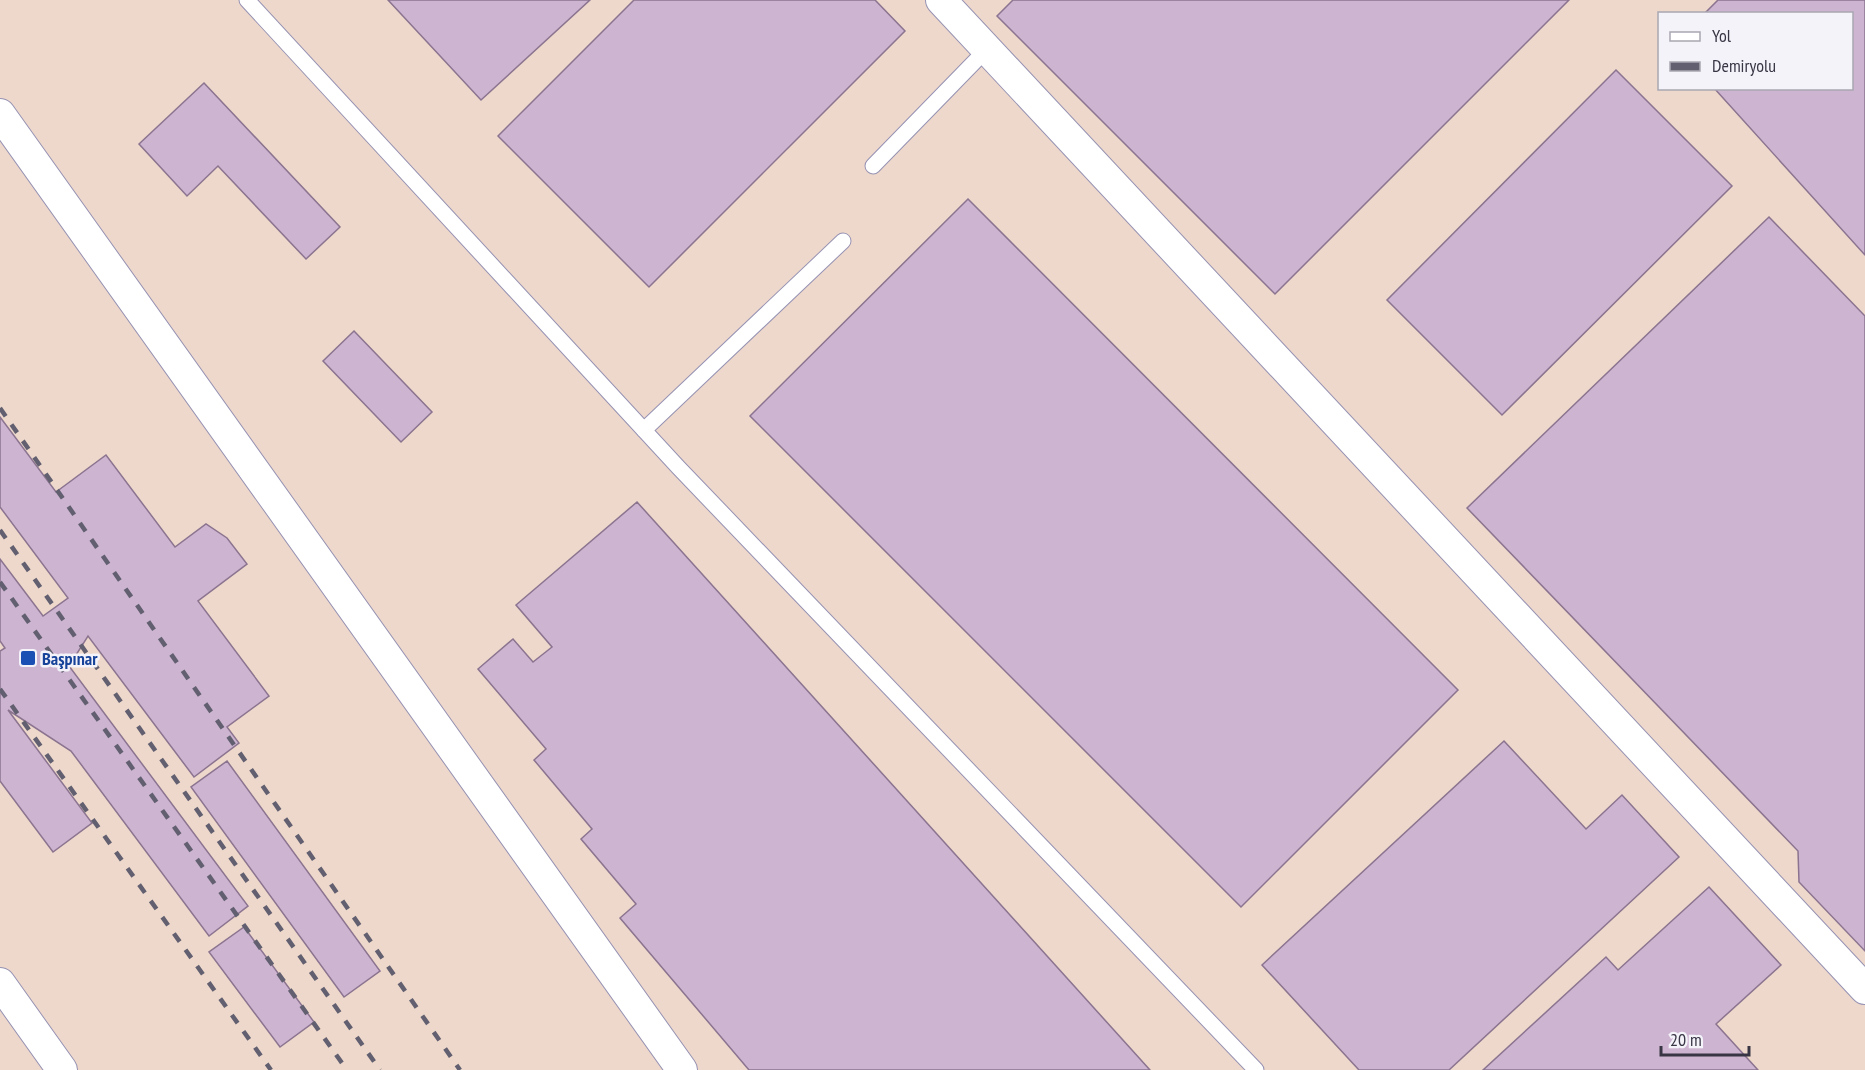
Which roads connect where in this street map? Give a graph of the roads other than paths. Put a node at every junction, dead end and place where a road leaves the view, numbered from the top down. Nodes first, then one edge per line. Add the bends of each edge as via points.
1 (247, 0) edge
2 (941, 0) edge
3 (987, 49) junction
4 (0, 114) edge
5 (873, 166) dead end
6 (843, 241) dead end
7 (644, 430) junction
8 (0, 983) edge
9 (1865, 989) edge
10 (62, 1070) edge
11 (682, 1070) edge
12 (1256, 1070) edge

1 - 7 lane
2 - 3 street
3 - 5 lane
3 - 9 street
4 - 11 street
6 - 7 lane
7 - 12 lane
8 - 10 street

